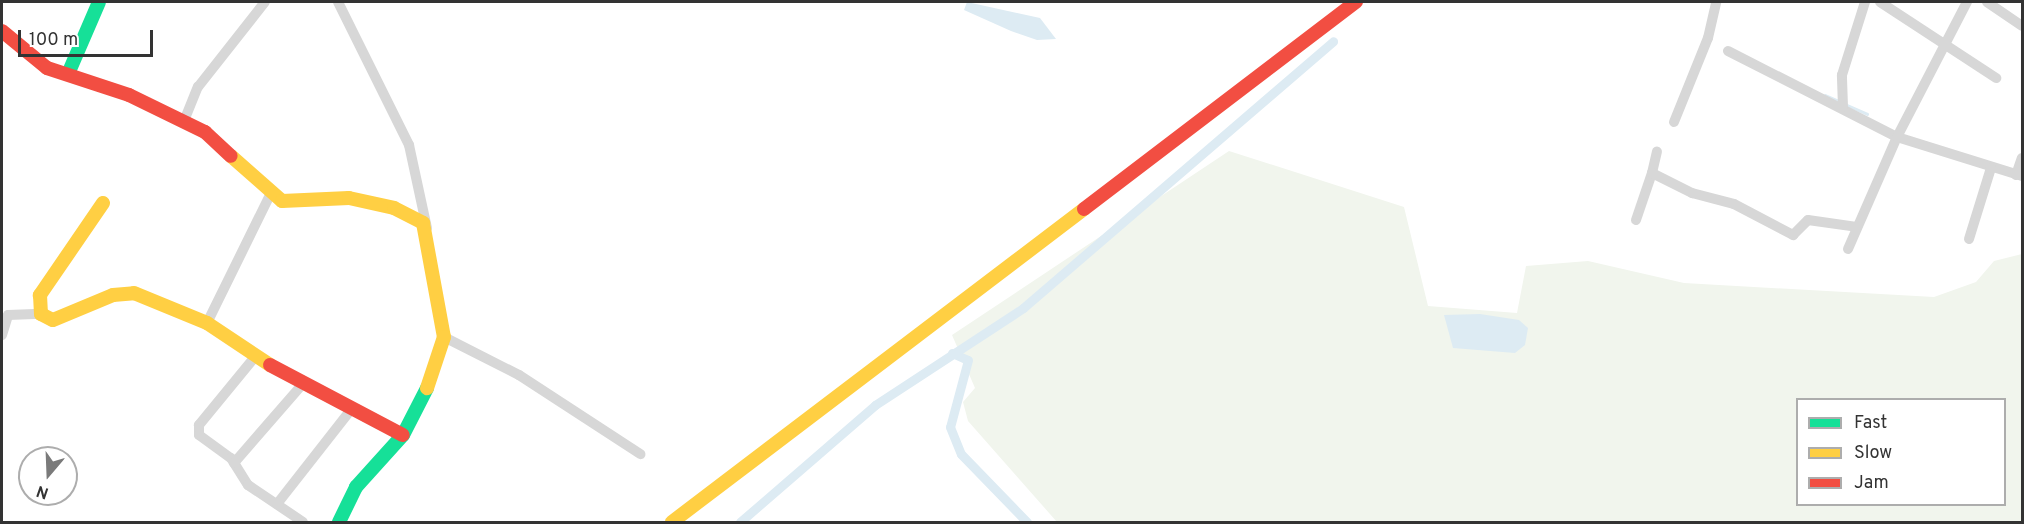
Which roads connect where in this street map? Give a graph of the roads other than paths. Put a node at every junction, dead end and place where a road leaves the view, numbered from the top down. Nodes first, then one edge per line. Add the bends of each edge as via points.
1 (99, 2) edge
2 (265, 2) edge
3 (338, 2) edge
4 (1356, 2) edge
5 (1716, 2) edge
6 (1865, 2) edge
7 (1880, 2) edge
8 (1967, 2) edge
9 (1987, 2) edge
10 (2022, 26) edge
11 (2, 31) edge
12 (1943, 47) junction
13 (1728, 51) dead end
14 (68, 74) junction
15 (1996, 78) dead end
16 (1843, 107) junction
17 (184, 121) junction
18 (1674, 122) dead end
19 (1897, 137) junction
20 (1658, 152) dead end
21 (2022, 158) edge
22 (1991, 168) junction
23 (1652, 173) junction
24 (2019, 175) edge
25 (271, 193) junction
26 (103, 203) dead end
27 (1636, 220) dead end
28 (1857, 227) junction
29 (429, 238) junction
30 (1970, 239) dead end
31 (1848, 249) dead end
32 (41, 314) junction
33 (207, 323) junction
34 (2, 335) edge
35 (444, 337) junction
36 (254, 358) junction
37 (301, 386) junction
38 (350, 411) junction
39 (403, 435) junction
40 (640, 454) dead end
41 (234, 464) junction
42 (277, 504) junction
43 (303, 522) edge
44 (339, 522) edge
45 (672, 522) edge

1 - 14 street
2 - 17 street via 198,87
3 - 29 street via 409,145
4 - 45 street
5 - 18 street via 1708,38
6 - 16 street via 1842,75
7 - 12 street
8 - 12 street
9 - 10 street
11 - 14 street via 28,58
12 - 15 street
12 - 19 street
13 - 16 street
14 - 17 street
16 - 19 street
17 - 25 street via 248,166
19 - 22 street
19 - 28 street
20 - 23 street
21 - 24 street
22 - 24 street
22 - 30 street
23 - 27 street
23 - 28 street via 1692,193 1734,204 1793,235 1808,220
25 - 29 street via 289,204 349,198 394,208 412,214
25 - 33 street
26 - 32 street via 43,289
28 - 31 street
29 - 35 street
32 - 33 street via 53,320 113,295 134,293
32 - 34 street via 8,315
33 - 36 street
35 - 39 street via 432,383
35 - 40 street via 519,375
36 - 37 street
36 - 41 street via 198,431
37 - 38 street
37 - 41 street
38 - 39 street
38 - 42 street
39 - 44 street via 356,487
41 - 42 street via 248,485
42 - 43 street

